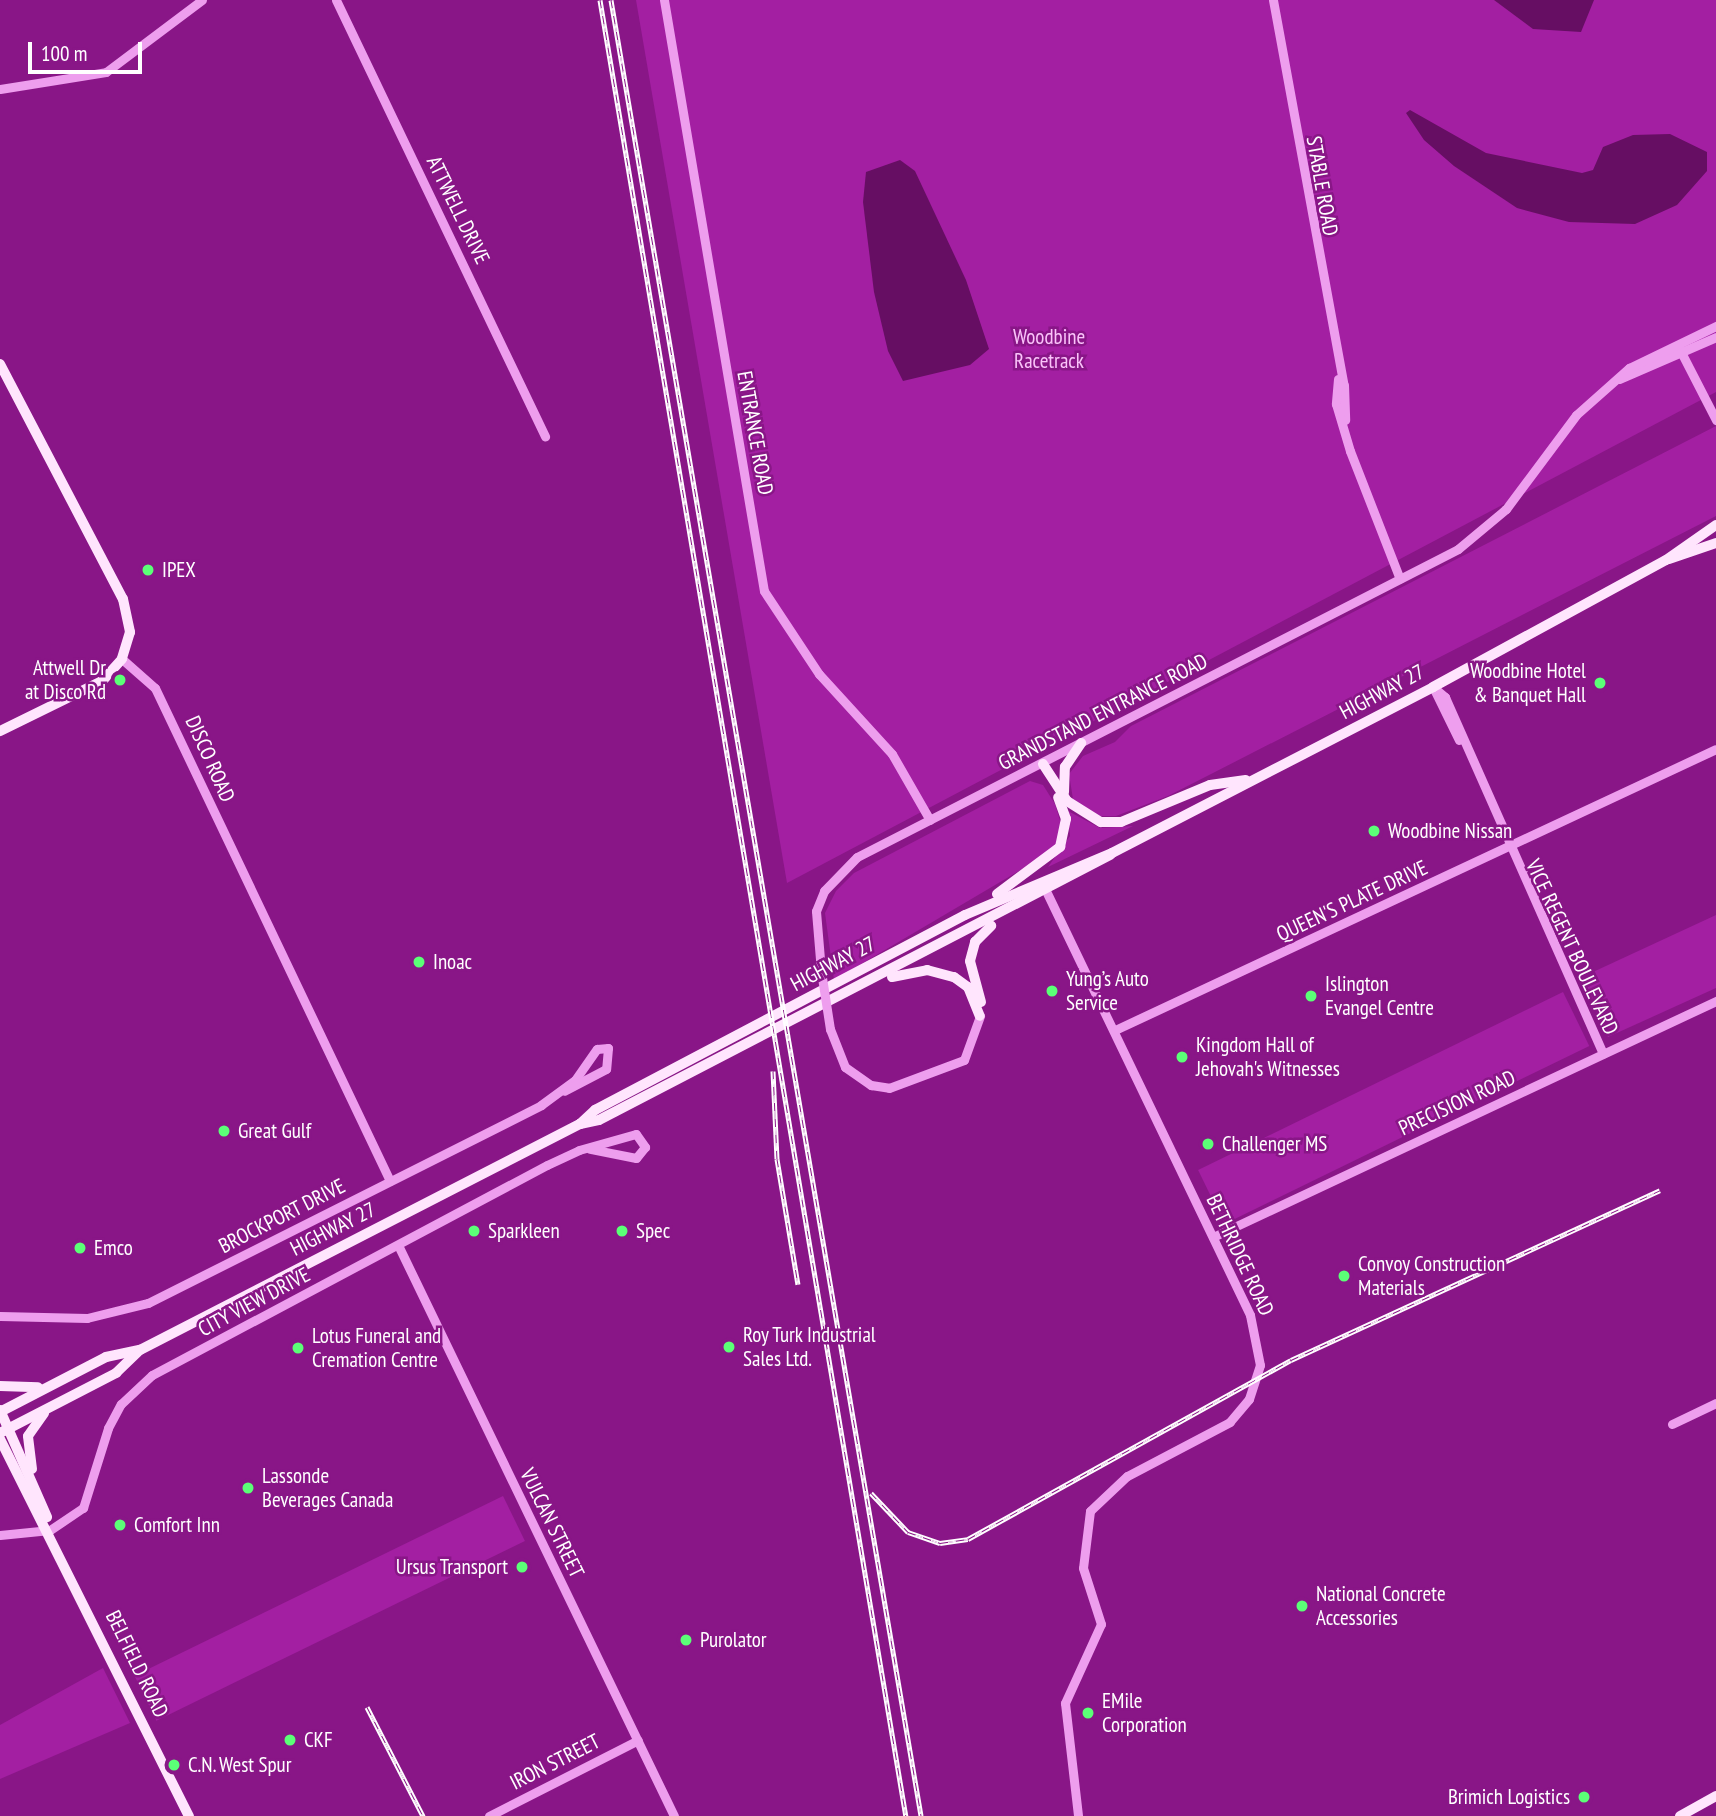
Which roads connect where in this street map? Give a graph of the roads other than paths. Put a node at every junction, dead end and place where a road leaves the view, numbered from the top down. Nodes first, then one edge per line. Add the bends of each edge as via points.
1 (202, 0) edge
2 (336, 0) edge
3 (664, 0) edge
4 (1273, 0) edge
5 (0, 89) edge
6 (1716, 326) edge
7 (1716, 337) edge
8 (1679, 350) junction
9 (0, 364) edge
10 (1716, 421) edge
11 (545, 436) dead end
12 (1716, 525) edge
13 (1716, 543) edge
14 (1666, 560) junction
15 (1399, 579) junction
16 (122, 659) junction
17 (1433, 687) junction
18 (0, 731) edge
19 (1081, 743) junction
20 (1716, 749) edge
21 (1044, 764) junction
22 (1256, 779) junction
23 (1058, 788) junction
24 (1067, 801) junction
25 (930, 820) junction
26 (1507, 849) junction
27 (1112, 853) junction
28 (1047, 892) junction
29 (1029, 902) junction
30 (965, 915) junction
31 (846, 994) junction
32 (1716, 1001) edge
33 (980, 1016) junction
34 (1115, 1030) junction
35 (1603, 1054) junction
36 (564, 1091) junction
37 (580, 1124) junction
38 (590, 1149) junction
39 (390, 1181) junction
40 (1213, 1237) junction
41 (398, 1245) junction
42 (0, 1316) edge
43 (140, 1350) junction
44 (57, 1383) junction
45 (0, 1386) edge
46 (1716, 1404) edge
47 (51, 1406) junction
48 (0, 1411) edge
49 (1672, 1424) dead end
50 (5, 1431) edge
51 (0, 1438) edge
52 (0, 1459) edge
53 (14, 1468) junction
54 (32, 1475) junction
55 (50, 1530) junction
56 (0, 1535) edge
57 (638, 1740) junction
58 (1716, 1796) edge
59 (189, 1816) edge
60 (489, 1816) edge
61 (674, 1816) edge
62 (1078, 1816) edge
63 (1680, 1816) edge

1 - 5 street via 106,72
2 - 11 street, ATTWELL DRIVE
3 - 25 street, ENTRANCE ROAD via 764,591 819,674 892,754
4 - 15 street, STABLE ROAD via 1353,462
6 - 8 street
7 - 8 street
8 - 10 street
8 - 15 street, GRANDSTAND ENTRANCE ROAD via 1619,379 1576,415 1522,492 1487,527
9 - 16 main road via 123,599 130,632
12 - 14 main road, HIGHWAY 27
13 - 14 main road, HIGHWAY 27
14 - 17 main road, HIGHWAY 27
15 - 19 street, GRANDSTAND ENTRANCE ROAD
16 - 18 main road via 102,681
16 - 39 street, DISCO ROAD via 143,673 161,699
17 - 22 main road, HIGHWAY 27
17 - 26 street, VICE REGENT BOULEVARD via 1445,698
19 - 21 street, GRANDSTAND ENTRANCE ROAD
19 - 24 main road via 1062,775
20 - 26 street, QUEEN'S PLATE DRIVE
21 - 23 main road
21 - 25 street, GRANDSTAND ENTRANCE ROAD
22 - 24 main road via 1210,785 1121,822 1092,820
22 - 27 main road, HIGHWAY 27
23 - 24 main road
23 - 30 main road via 1066,819 1060,847
25 - 33 street, GRANDSTAND ENTRANCE ROAD, bridge via 857,857 824,891 816,911 830,1030 845,1067 871,1085 889,1088 964,1060
26 - 34 street, QUEEN'S PLATE DRIVE
26 - 35 street, VICE REGENT BOULEVARD
27 - 28 main road, HIGHWAY 27
27 - 30 main road, HIGHWAY 27
28 - 29 main road, HIGHWAY 27
28 - 34 street, BETHRIDGE ROAD
29 - 31 main road, HIGHWAY 27
29 - 33 main road via 975,942 970,961
30 - 37 main road, HIGHWAY 27 via 595,1110
31 - 33 main road via 928,970 968,987
31 - 37 main road, HIGHWAY 27
32 - 35 street, PRECISION ROAD
34 - 40 street, BETHRIDGE ROAD
35 - 40 street, PRECISION ROAD
36 - 36 street, BROCKPORT DRIVE via 606,1069 608,1048 593,1052
36 - 39 street, BROCKPORT DRIVE
37 - 43 main road, HIGHWAY 27
38 - 38 street, CITY VIEW DRIVE via 636,1158 645,1147 636,1134
38 - 41 street, CITY VIEW DRIVE via 547,1165
39 - 42 street, BROCKPORT DRIVE via 133,1309 87,1318
40 - 62 street, BETHRIDGE ROAD via 1257,1333 1260,1365 1249,1398 1230,1422 1127,1476 1090,1511 1083,1568 1101,1624 1065,1703
41 - 55 street, CITY VIEW DRIVE via 141,1383 108,1428 83,1508
41 - 57 street, VULCAN STREET
43 - 44 main road, HIGHWAY 27 via 106,1357
43 - 47 main road, HIGHWAY 27 via 116,1373
44 - 45 main road via 28,1391
44 - 48 main road, HIGHWAY 27
46 - 49 street
47 - 50 main road, HIGHWAY 27
47 - 54 main road via 28,1436
48 - 50 main road, BELFIELD ROAD
50 - 54 main road, BELFIELD ROAD
51 - 53 main road, BELFIELD ROAD
52 - 53 main road
53 - 55 main road, BELFIELD ROAD
54 - 55 main road, BELFIELD ROAD
55 - 56 street, CITY VIEW DRIVE
55 - 59 main road, BELFIELD ROAD
57 - 60 street, IRON STREET
57 - 61 street, VULCAN STREET
58 - 63 main road

